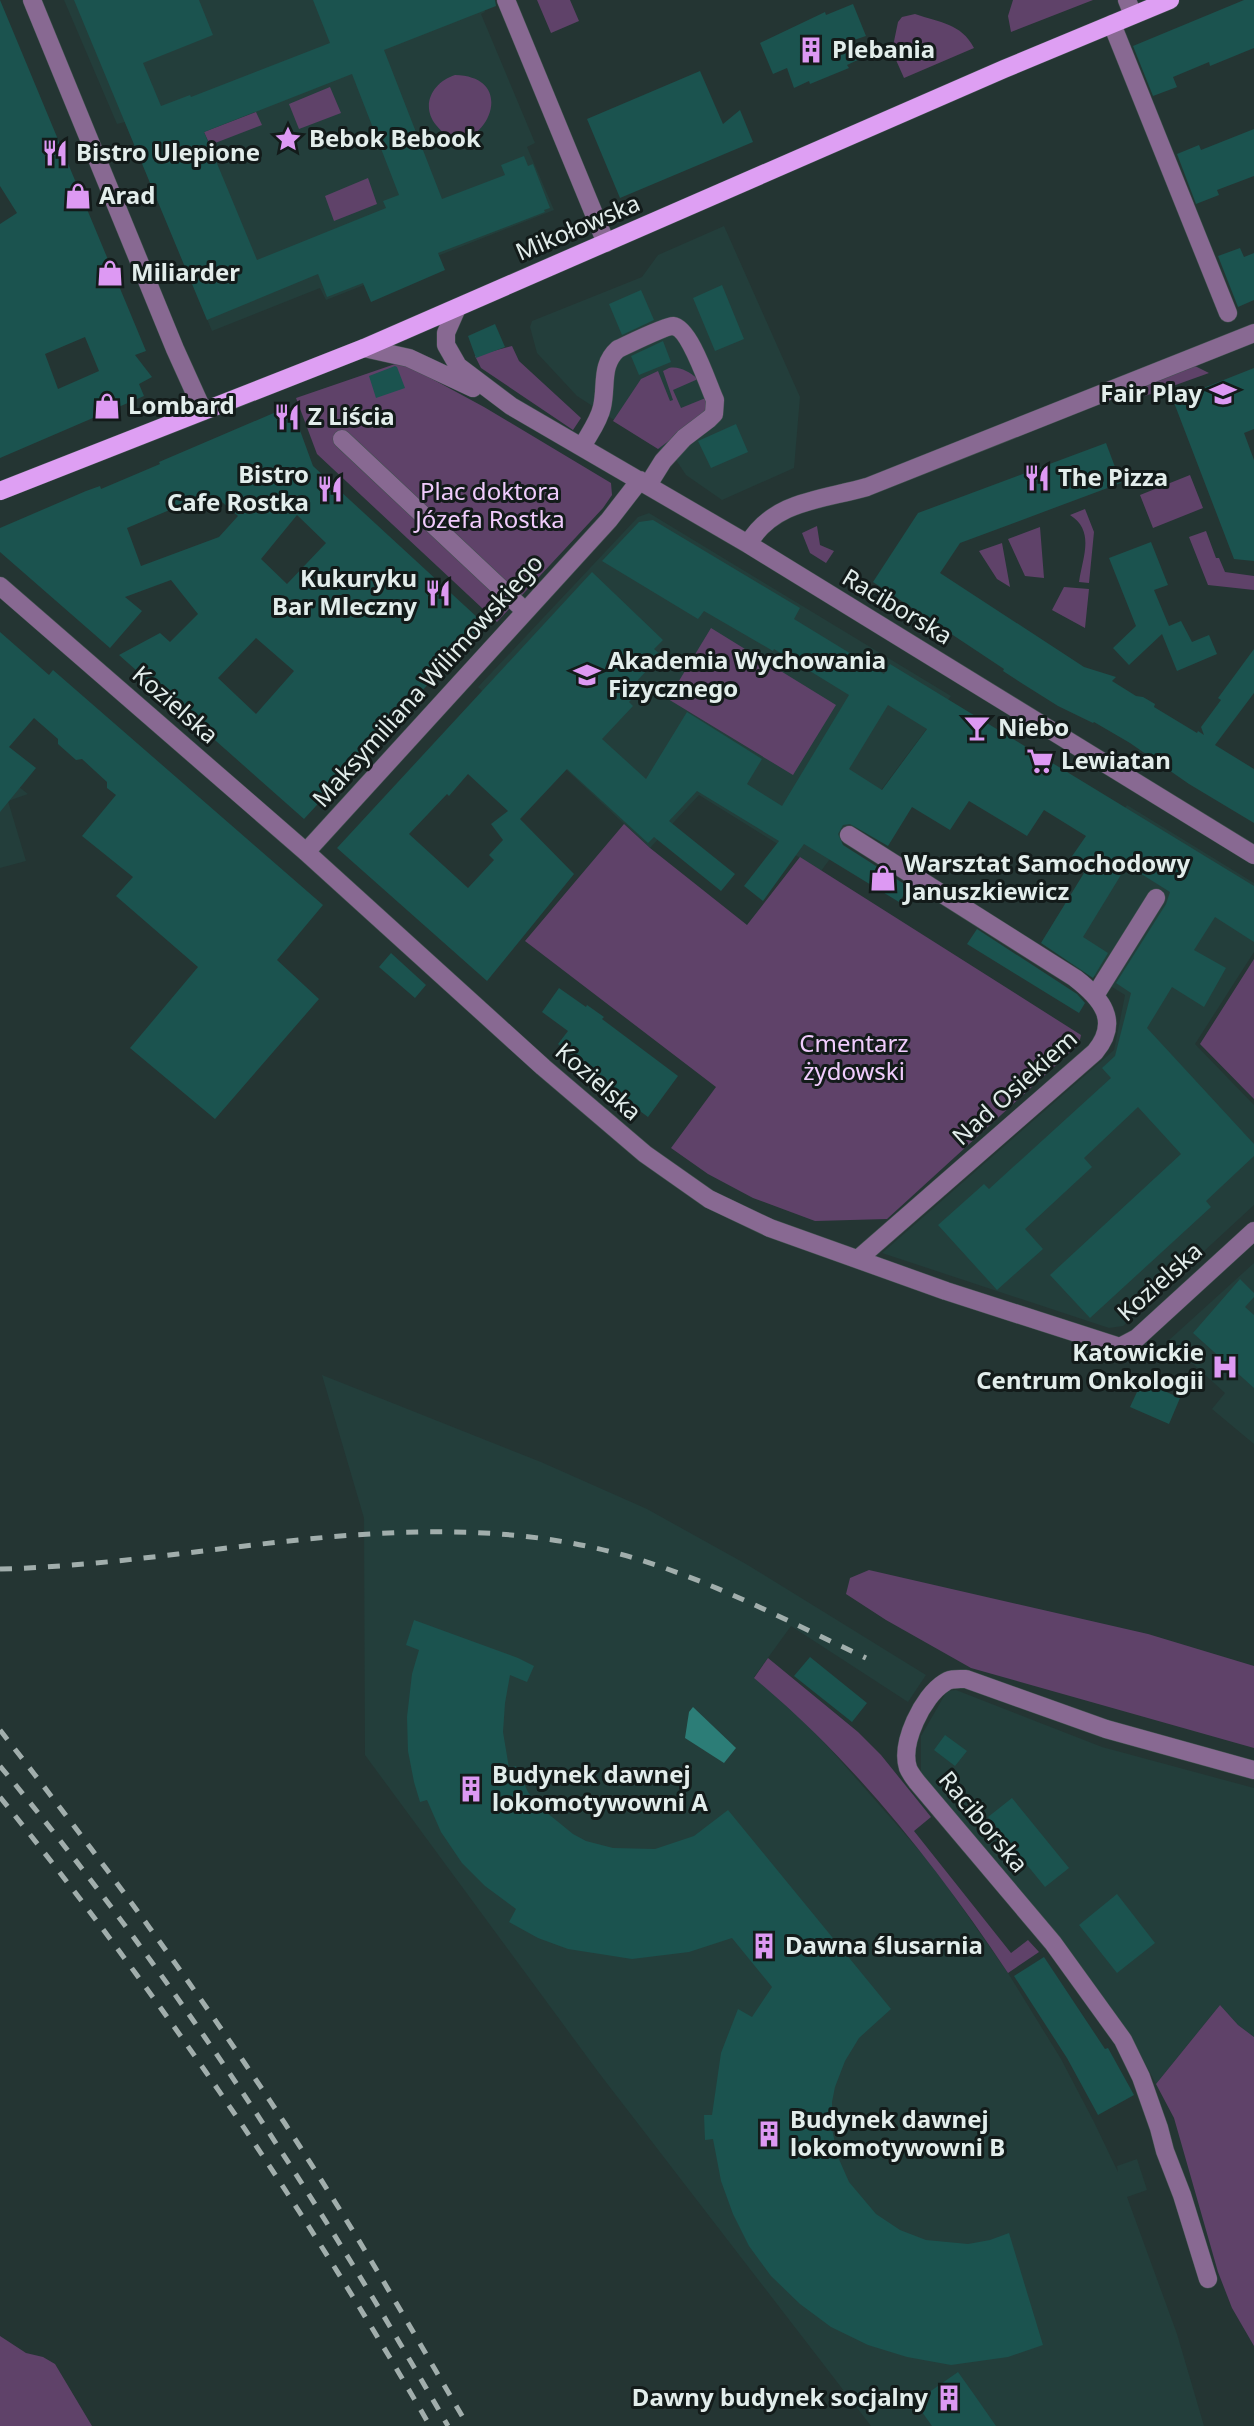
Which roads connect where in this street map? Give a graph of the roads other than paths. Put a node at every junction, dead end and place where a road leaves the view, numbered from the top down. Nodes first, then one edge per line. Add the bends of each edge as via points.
1 (32, 0) edge
2 (506, 0) edge
3 (1170, 0) edge
4 (1130, 8) edge
5 (1112, 24) junction
6 (607, 243) junction
7 (457, 308) junction
8 (1228, 313) dead end
9 (1254, 333) edge
10 (364, 348) junction
11 (512, 405) junction
12 (203, 411) junction
13 (342, 439) dead end
14 (582, 447) junction
15 (644, 482) junction
16 (0, 491) edge
17 (748, 544) junction
18 (0, 586) edge
19 (525, 611) junction
20 (849, 835) dead end
21 (306, 852) junction
22 (1254, 855) edge
23 (1156, 898) dead end
24 (1096, 993) junction
25 (1254, 1231) edge
26 (858, 1259) junction
27 (1254, 1770) edge
28 (1208, 2279) dead end

1 - 12 street
2 - 6 street
3 - 4 main road, Mikołowska
4 - 5 main road, Mikołowska
5 - 6 main road, Mikołowska
5 - 8 street
6 - 7 main road, Mikołowska
7 - 10 main road, Mikołowska
7 - 11 street, Raciborska via 446,345 458,366
9 - 17 street via 867,487 780,512 757,528
10 - 11 street, Raciborska via 410,358
10 - 12 main road, Mikołowska
11 - 14 street, Raciborska
12 - 16 main road, Mikołowska
13 - 19 street
14 - 15 street, Raciborska
14 - 15 street, Maksymiliana Wilimowskiego via 602,407 606,365 613,354 669,327 679,329 691,346 715,408
15 - 17 street, Raciborska
15 - 19 street, Maksymiliana Wilimowskiego
17 - 22 street, Raciborska
18 - 21 street, Kozielska
19 - 21 street, Maksymiliana Wilimowskiego
20 - 24 street
21 - 26 street, Kozielska via 645,1154 709,1199 770,1228
23 - 24 street
24 - 26 street, Nad Osiekiem via 1104,1007 1106,1028 1094,1052
25 - 26 street, Kozielska via 1121,1348
27 - 28 street, Raciborska via 1105,1729 966,1678 951,1679 937,1689 915,1718 908,1745 908,1766 917,1782 1053,1943 1123,2040 1155,2115

